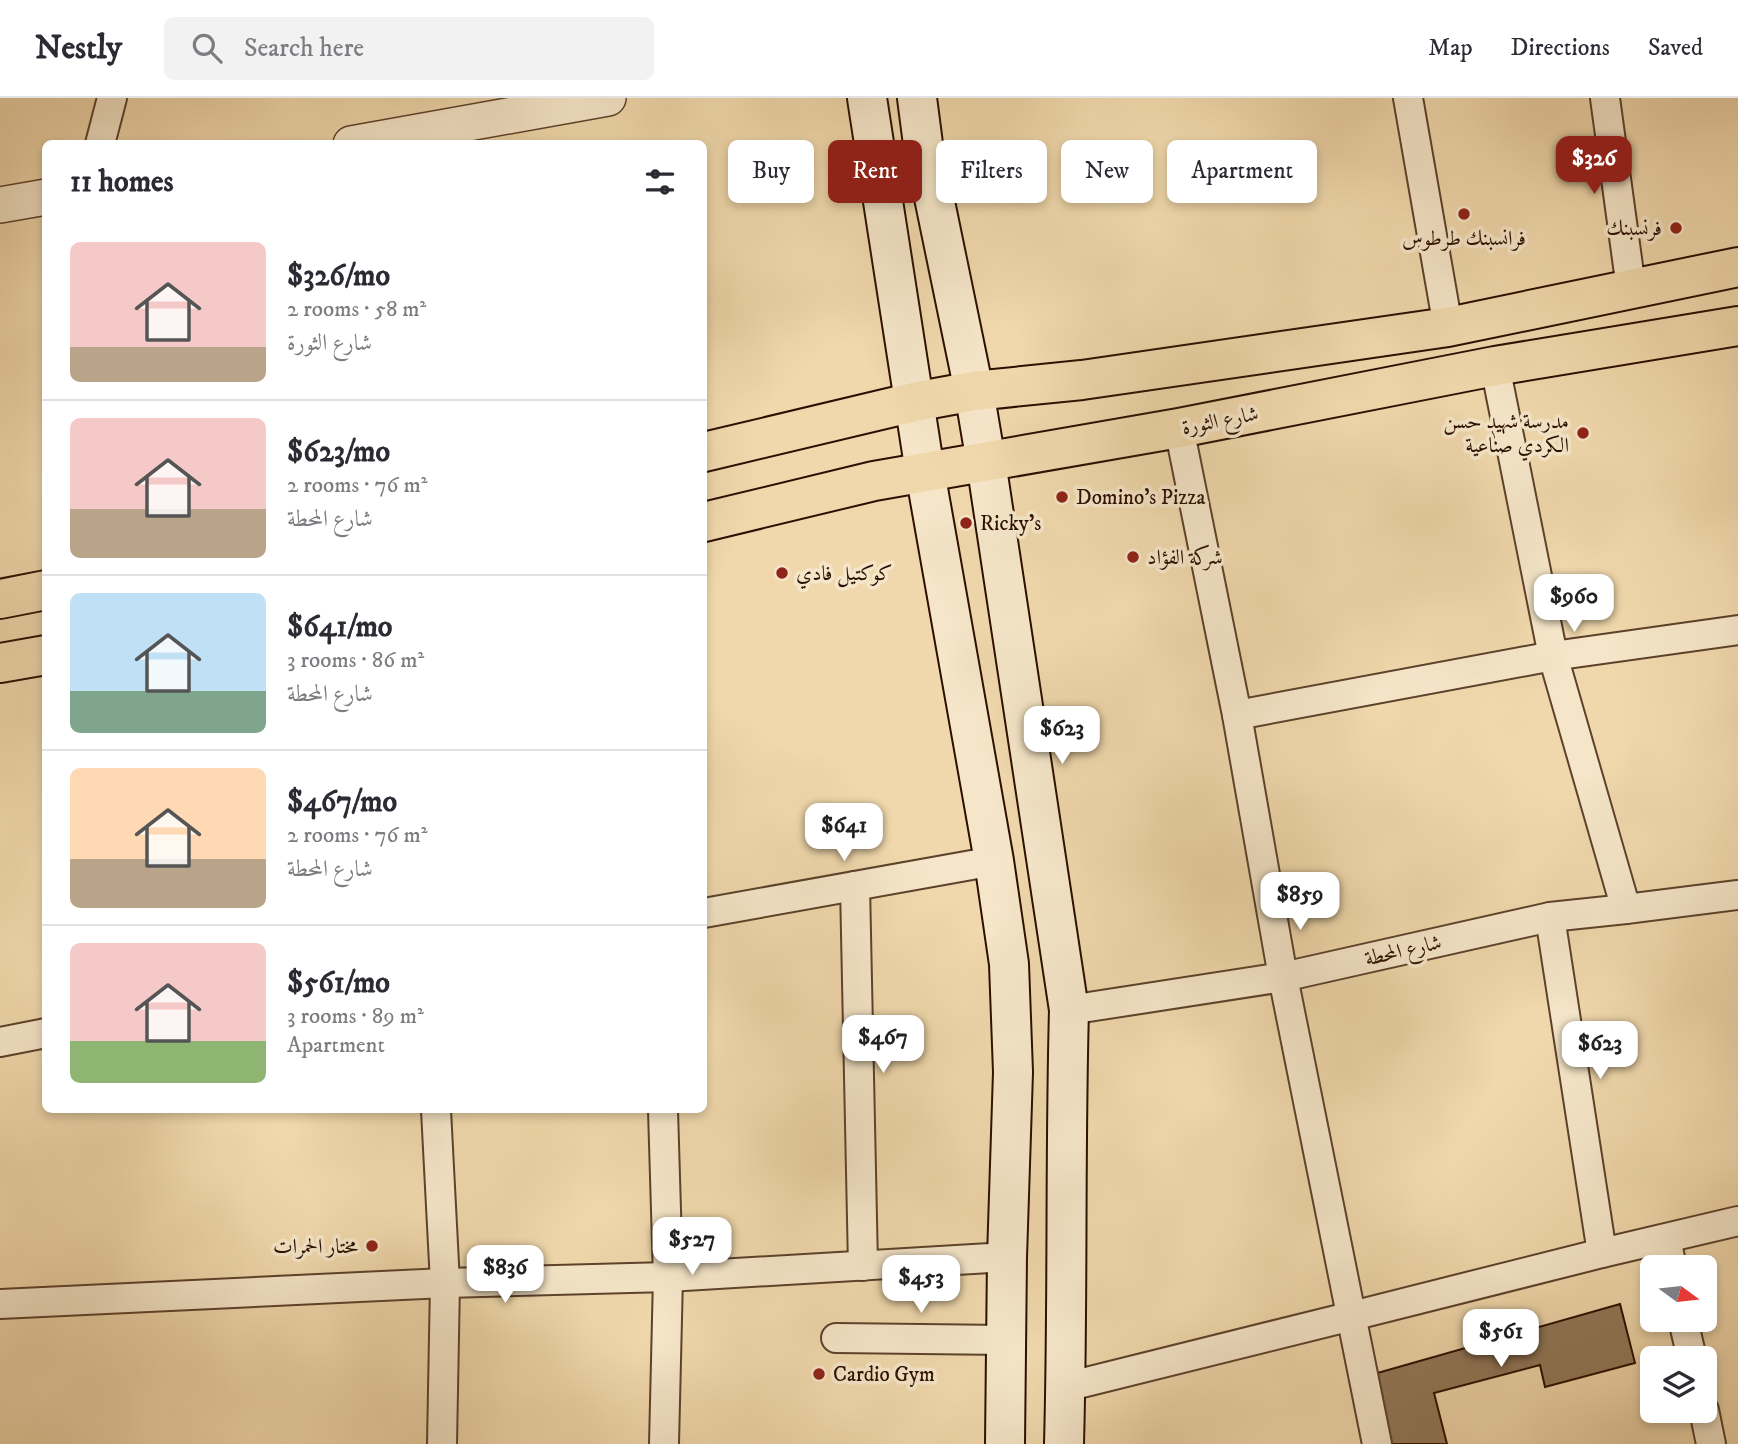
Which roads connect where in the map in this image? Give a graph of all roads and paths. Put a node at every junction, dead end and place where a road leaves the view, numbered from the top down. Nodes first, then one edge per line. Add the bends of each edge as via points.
1 (112, 98) edge
2 (608, 98) edge
3 (867, 98) edge
4 (916, 98) edge
5 (1408, 98) edge
6 (1605, 98) edge
7 (101, 140) edge
8 (373, 140) edge
9 (42, 199) edge
10 (0, 205) edge
11 (1738, 267) edge
12 (1631, 288) junction
13 (1738, 326) edge
14 (1448, 327) junction
15 (1494, 366) junction
16 (974, 391) junction
17 (914, 402) junction
18 (1179, 428) junction
19 (707, 452) edge
20 (986, 462) junction
21 (925, 472) junction
22 (707, 521) edge
23 (42, 591) edge
24 (0, 598) edge
25 (1738, 630) edge
26 (42, 656) edge
27 (1553, 656) junction
28 (0, 663) edge
29 (1237, 715) junction
30 (994, 861) junction
31 (855, 886) junction
32 (1738, 895) edge
33 (1626, 909) junction
34 (707, 912) edge
35 (1550, 917) junction
36 (1283, 977) junction
37 (1069, 1010) junction
38 (42, 1034) edge
39 (0, 1042) edge
40 (436, 1113) edge
41 (663, 1113) edge
42 (1738, 1221) edge
43 (1665, 1239) junction
44 (1602, 1253) junction
45 (1669, 1255) edge
46 (1007, 1257) junction
47 (863, 1266) junction
48 (668, 1276) junction
49 (444, 1283) junction
50 (0, 1304) edge
51 (1352, 1316) junction
52 (836, 1338) dead end
53 (1006, 1340) junction
54 (1066, 1387) junction
55 (1707, 1423) edge
56 (442, 1444) edge
57 (664, 1444) edge
58 (1005, 1444) edge
59 (1064, 1444) edge
60 (1377, 1444) edge
61 (1711, 1444) edge

1 - 7 street
2 - 8 street
3 - 17 main road
4 - 16 main road
5 - 14 street
6 - 12 street
9 - 10 street
11 - 12 main road
12 - 14 main road
13 - 15 main road, شارع الثورة
14 - 16 main road via 1082,380
15 - 18 main road, شارع الثورة
15 - 27 street
16 - 17 main road
16 - 20 main road
17 - 19 main road
17 - 21 main road
18 - 20 main road, شارع الثورة
18 - 29 street
20 - 21 main road, شارع الثورة
20 - 37 main road
21 - 22 main road, شارع الثورة
21 - 30 main road
23 - 24 main road
25 - 27 street
26 - 28 main road
27 - 29 street
27 - 33 street
29 - 36 street
30 - 31 street
30 - 46 main road via 1010,978 1013,1072
31 - 34 street
31 - 47 street
32 - 33 street, شارع المحطة
33 - 35 street, شارع المحطة
35 - 36 street, شارع المحطة
35 - 44 street
36 - 37 street, شارع المحطة
36 - 51 street
37 - 54 main road
38 - 39 street
40 - 49 street
41 - 48 street
42 - 43 street
43 - 44 street
43 - 45 street
44 - 51 street
46 - 47 street
46 - 53 main road
47 - 48 street
48 - 49 street
48 - 57 street
49 - 50 street
49 - 56 street
51 - 54 street
51 - 60 street
52 - 53 street
53 - 58 main road
54 - 59 main road
55 - 61 street

